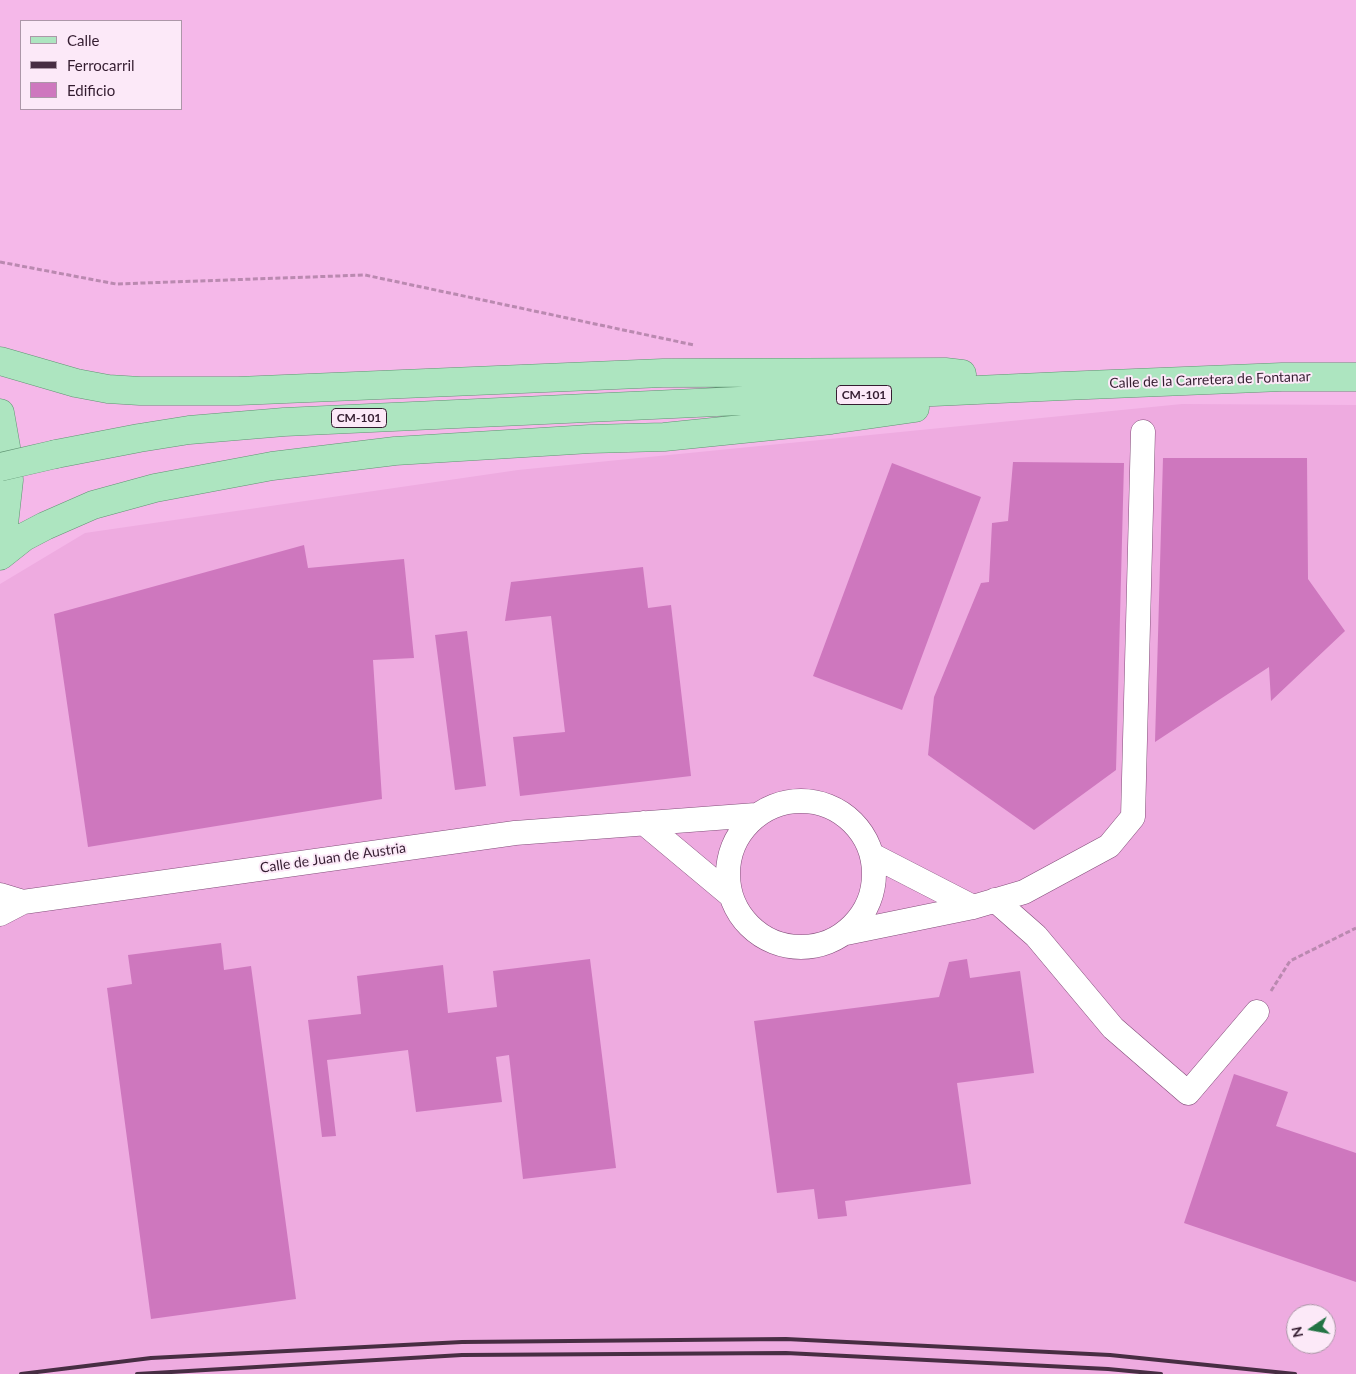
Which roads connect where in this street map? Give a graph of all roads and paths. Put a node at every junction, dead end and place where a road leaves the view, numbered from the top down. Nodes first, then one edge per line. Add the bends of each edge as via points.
1 (0, 262) edge
2 (0, 361) edge
3 (730, 373) junction
4 (1356, 377) edge
5 (1063, 386) junction
6 (0, 413) edge
7 (1143, 432) dead end
8 (0, 467) edge
9 (0, 532) edge
10 (0, 556) edge
11 (756, 815) junction
12 (644, 823) junction
13 (872, 855) junction
14 (729, 894) junction
15 (0, 895) edge
16 (23, 902) junction
17 (984, 903) junction
18 (0, 914) edge
19 (1356, 928) edge
20 (846, 933) junction
21 (1257, 1012) joint

1 - 3 path via 116,284 365,275 692,344
2 - 3 main road via 76,383 140,391 238,391
3 - 5 main road via 945,372
4 - 5 main road, Calle de la Carretera de Fontanar / CM-101
5 - 8 main road, CM-101, bridge via 234,425 56,454
5 - 10 main road via 802,423 664,437 395,451 272,466 155,488 93,505 38,529
6 - 9 main road via 10,480
7 - 17 street via 1134,817 1109,846 1024,892
11 - 12 street, Calle de Juan de Austria
11 - 13 street via 782,803 810,801 837,810 859,829
11 - 14 street via 736,837 728,865
12 - 14 street
12 - 16 street, Calle de Juan de Austria via 515,833
13 - 17 street
13 - 20 street via 874,884 865,911
14 - 20 street via 742,919 764,939 791,948 820,946
15 - 16 street
16 - 18 street
17 - 20 street
17 - 21 street via 1036,936 1113,1028 1188,1093
19 - 21 path via 1290,961

